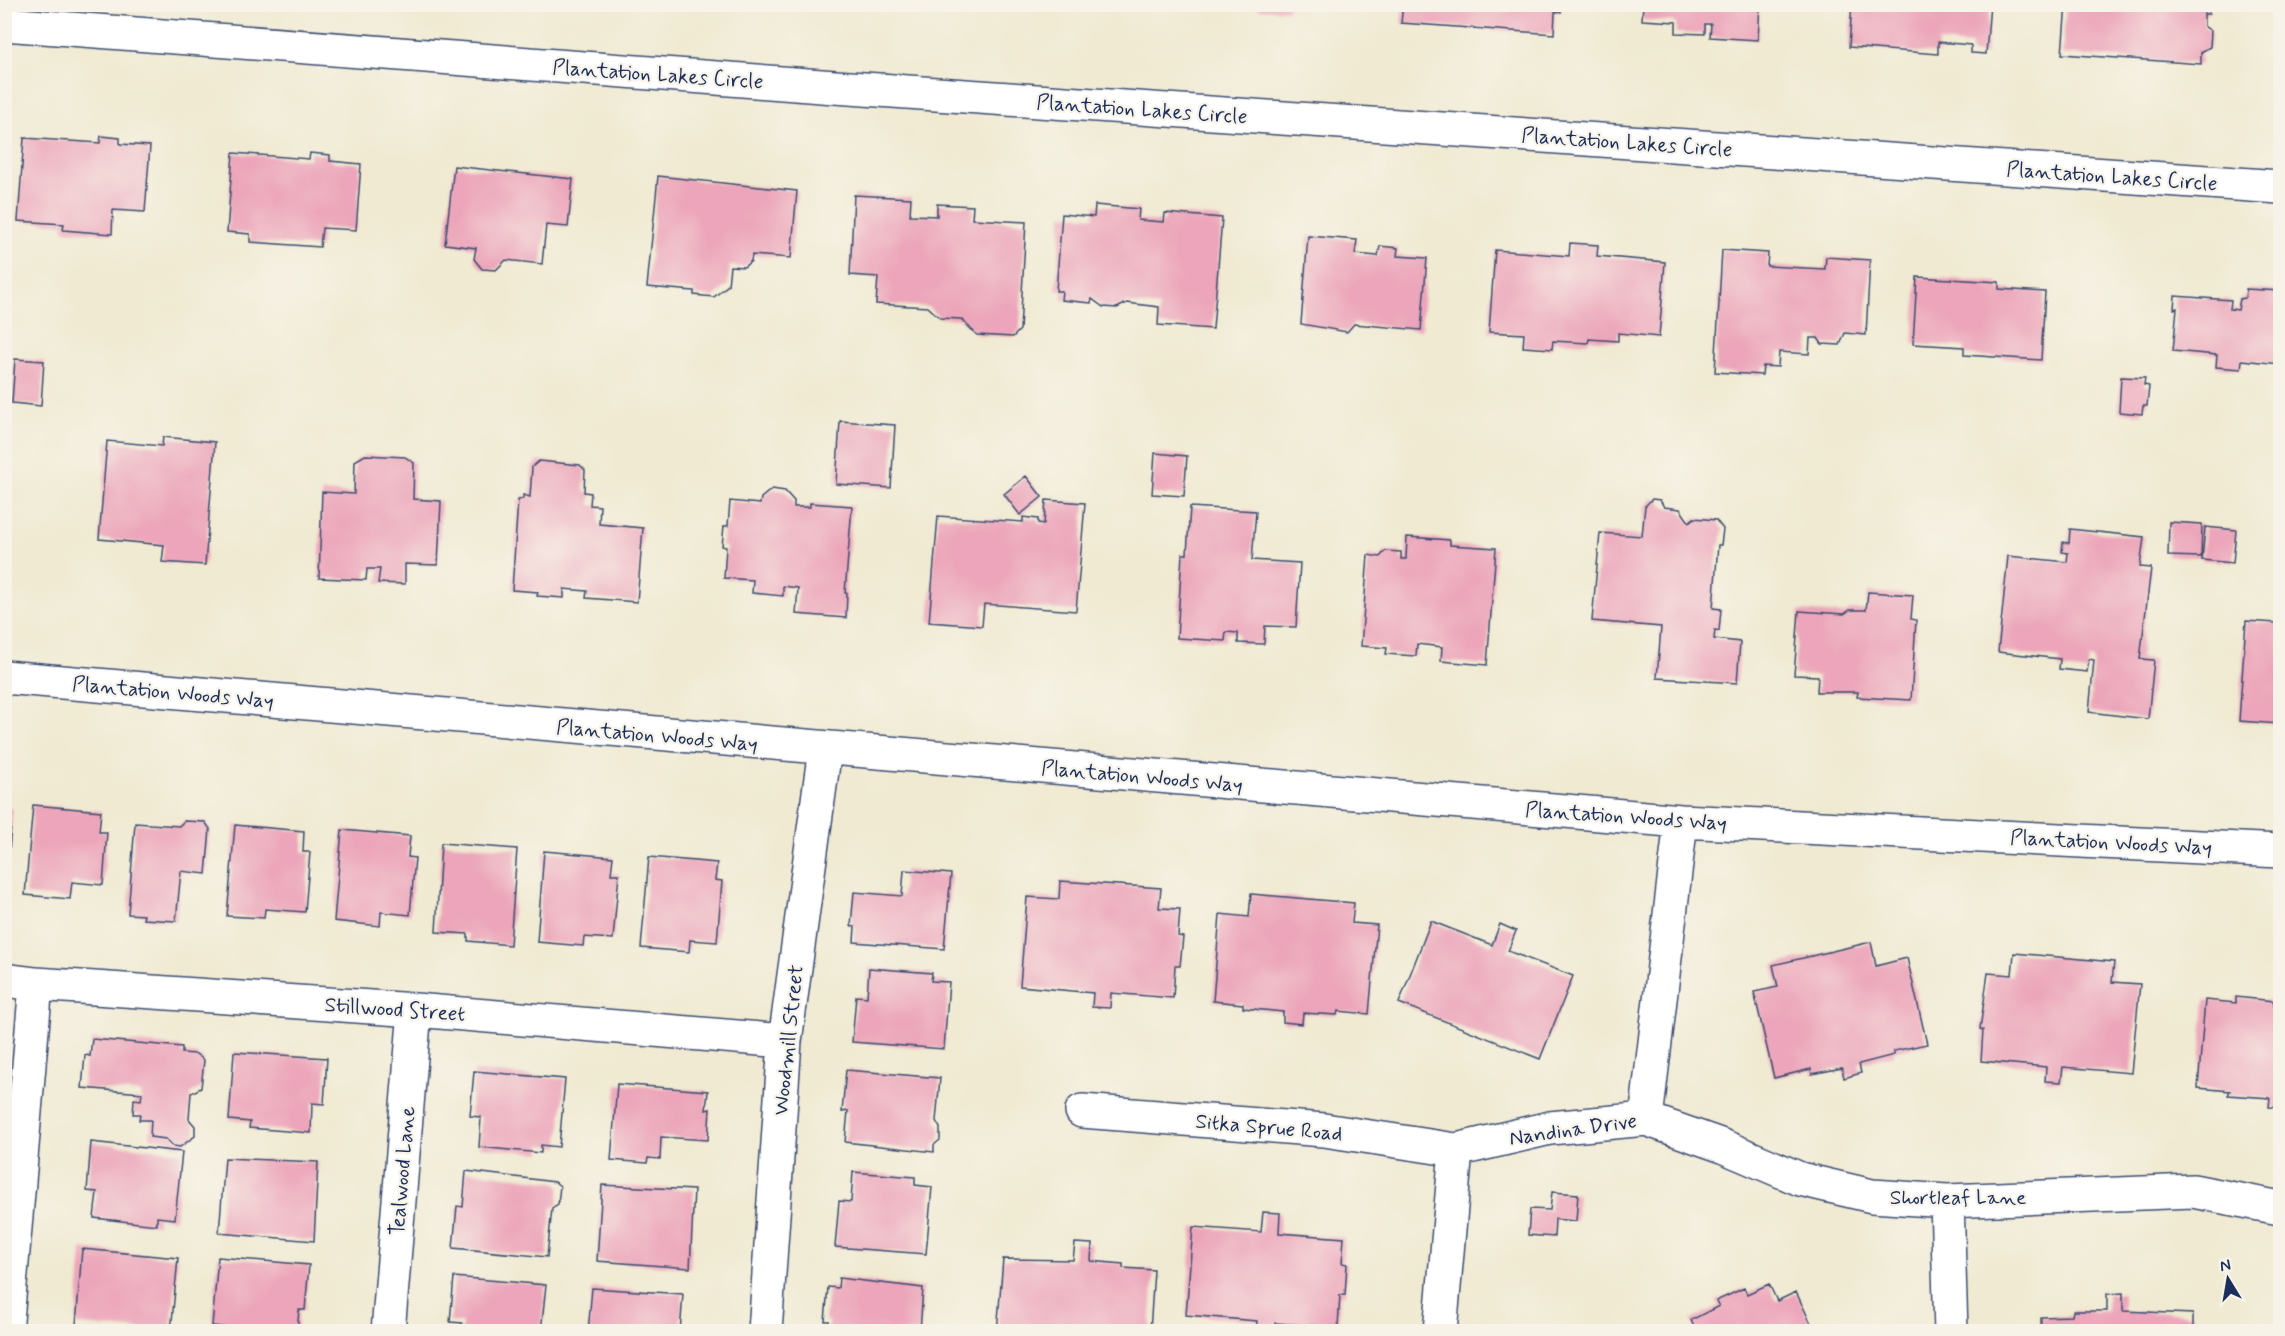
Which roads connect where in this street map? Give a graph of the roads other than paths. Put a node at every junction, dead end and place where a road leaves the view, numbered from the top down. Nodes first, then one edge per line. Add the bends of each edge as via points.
1 (4, 24) edge
2 (2280, 188) edge
3 (4, 677) edge
4 (825, 749) junction
5 (1681, 822) junction
6 (2280, 851) edge
7 (4, 980) edge
8 (36, 984) junction
9 (415, 1010) junction
10 (785, 1041) junction
11 (1082, 1111) dead end
12 (1646, 1119) junction
13 (1456, 1150) junction
14 (1947, 1201) junction
15 (2280, 1208) edge
16 (6, 1332) edge
17 (388, 1332) edge
18 (765, 1332) edge
19 (1440, 1332) edge
20 (1951, 1332) edge

1 - 2 street, Plantation Lakes Circle via 835,87
3 - 4 street, Plantation Woods Way
4 - 5 street, Plantation Woods Way
4 - 10 street, Woodmill Street
5 - 6 street, Plantation Woods Way
5 - 12 street, Nandina Drive
7 - 8 street, Stillwood Street
8 - 9 street, Stillwood Street
8 - 16 street
9 - 10 street, Stillwood Street
9 - 17 street, Tealwood Lane
10 - 18 street, Woodmill Street
11 - 13 street, Sitka Sprue Road via 1324,1130
12 - 13 street, Nandina Drive via 1550,1128
12 - 14 street, Shortleaf Lane via 1800,1179 1872,1196
13 - 19 street
14 - 15 street, Shortleaf Lane via 2193,1191
14 - 20 street

